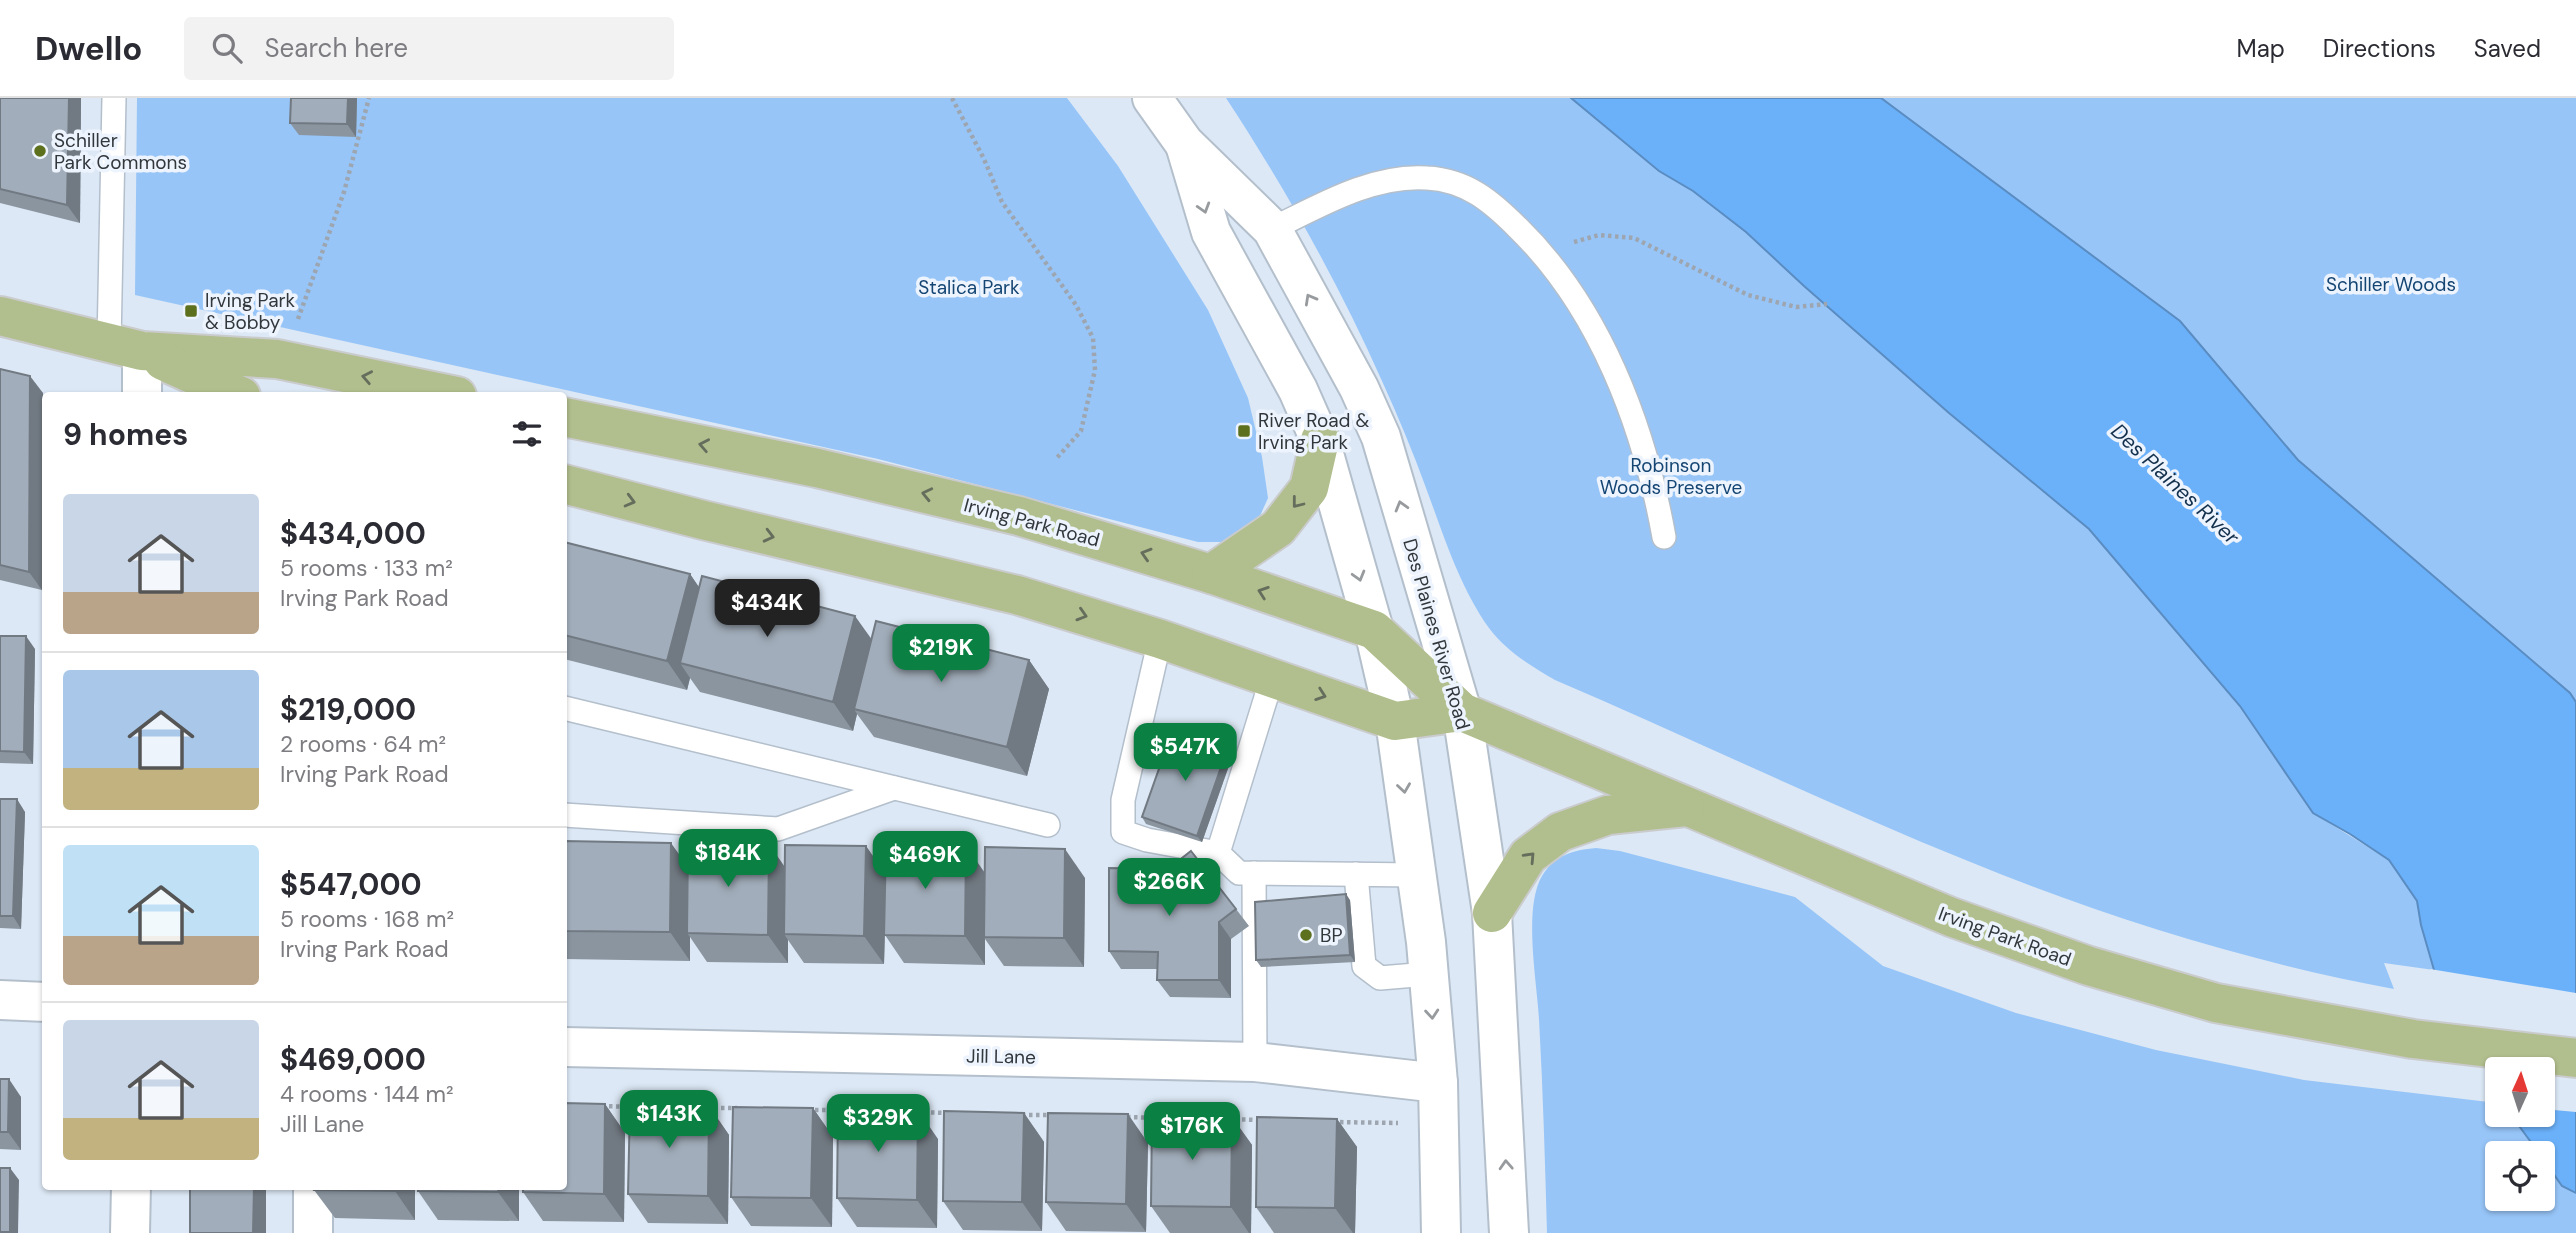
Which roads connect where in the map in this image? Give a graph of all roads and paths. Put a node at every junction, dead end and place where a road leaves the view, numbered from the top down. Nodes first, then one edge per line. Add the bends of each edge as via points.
1 (114, 98) edge
2 (369, 98) edge
3 (952, 98) edge
4 (1152, 98) edge
5 (1184, 143) junction
6 (1272, 229) junction
7 (1542, 251) junction
8 (1826, 304) dead end
9 (0, 316) edge
10 (298, 318) dead end
11 (125, 347) junction
12 (141, 392) edge
13 (232, 392) edge
14 (438, 392) edge
15 (567, 418) edge
16 (1320, 440) junction
17 (1055, 460) dead end
18 (567, 485) edge
19 (1664, 537) dead end
20 (1211, 574) junction
21 (1374, 630) junction
22 (1160, 639) junction
23 (1272, 678) junction
24 (567, 709) edge
25 (1462, 712) junction
26 (1395, 721) junction
27 (894, 788) junction
28 (1691, 806) junction
29 (567, 815) edge
30 (1048, 825) dead end
31 (1218, 853) junction
32 (1254, 873) junction
33 (1356, 874) junction
34 (1416, 875) junction
35 (1492, 914) junction
36 (1428, 974) junction
37 (0, 1000) edge
38 (42, 1003) edge
39 (567, 1047) edge
40 (2576, 1058) edge
41 (1255, 1062) junction
42 (1438, 1083) junction
43 (591, 1106) edge
44 (646, 1107) edge
45 (701, 1108) edge
46 (743, 1108) edge
47 (798, 1110) edge
48 (854, 1111) edge
49 (909, 1112) edge
50 (951, 1113) edge
51 (1021, 1115) edge
52 (1063, 1116) edge
53 (1119, 1117) edge
54 (1161, 1118) edge
55 (1217, 1119) edge
56 (1273, 1120) edge
57 (1329, 1122) edge
58 (1399, 1123) dead end
59 (131, 1190) edge
60 (313, 1190) edge
61 (130, 1233) edge
62 (313, 1233) edge
63 (1441, 1233) edge
64 (1509, 1233) edge

1 - 11 lane
2 - 10 path via 344,192
3 - 17 path via 1002,202 1076,305 1093,338 1095,370 1081,431
4 - 5 main road, Des Plaines River Road
5 - 6 main road, Des Plaines River Road
5 -> 16 main road, Des Plaines River Road via 1211,232 1298,390
6 - 7 lane via 1357,191 1396,179 1429,178 1460,185 1492,202
25 -> 6 main road, Des Plaines River Road via 1381,437
7 - 8 path via 1599,234 1634,238 1748,295 1796,307
7 - 19 lane via 1586,316 1613,370 1640,438
9 - 11 main road
11 - 12 main road
11 - 13 main road
14 -> 11 main road via 277,359
20 -> 15 main road, Irving Park Road via 1006,513 817,468
16 -> 20 main road via 1309,488 1278,528
16 -> 21 main road, Des Plaines River Road
18 -> 22 main road, Irving Park Road via 1017,595
21 -> 20 main road, Irving Park Road
21 - 25 main road, Irving Park Road
21 - 26 main road, Des Plaines River Road
22 - 23 main road, Irving Park Road
22 - 31 lane via 1123,800 1123,832 1147,841
23 -> 26 main road, Irving Park Road
23 - 31 lane
24 - 27 lane
25 - 26 main road, Irving Park Road
25 - 28 main road, Irving Park Road
25 - 35 main road, Des Plaines River Road
26 -> 34 main road, Des Plaines River Road
27 - 29 lane via 778,829
27 - 30 lane
35 -> 28 main road via 1528,856 1560,832 1608,815
28 - 40 main road, Irving Park Road via 1951,917 2089,966 2216,1003 2413,1039
31 - 32 lane via 1239,873
32 - 33 lane
32 - 41 lane
33 - 34 lane
33 - 36 lane via 1364,966 1380,978
34 - 36 main road, Des Plaines River Road
64 -> 35 main road, Des Plaines River Road
36 -> 42 main road, Des Plaines River Road
37 - 38 main road
39 - 41 main road, Jill Lane
41 - 42 main road, Jill Lane
42 - 63 main road, Des Plaines River Road
43 - 44 path
45 - 46 path
47 - 48 path
49 - 50 path
51 - 52 path
53 - 54 path
55 - 56 path
57 - 58 path
59 - 61 main road
60 - 62 main road

